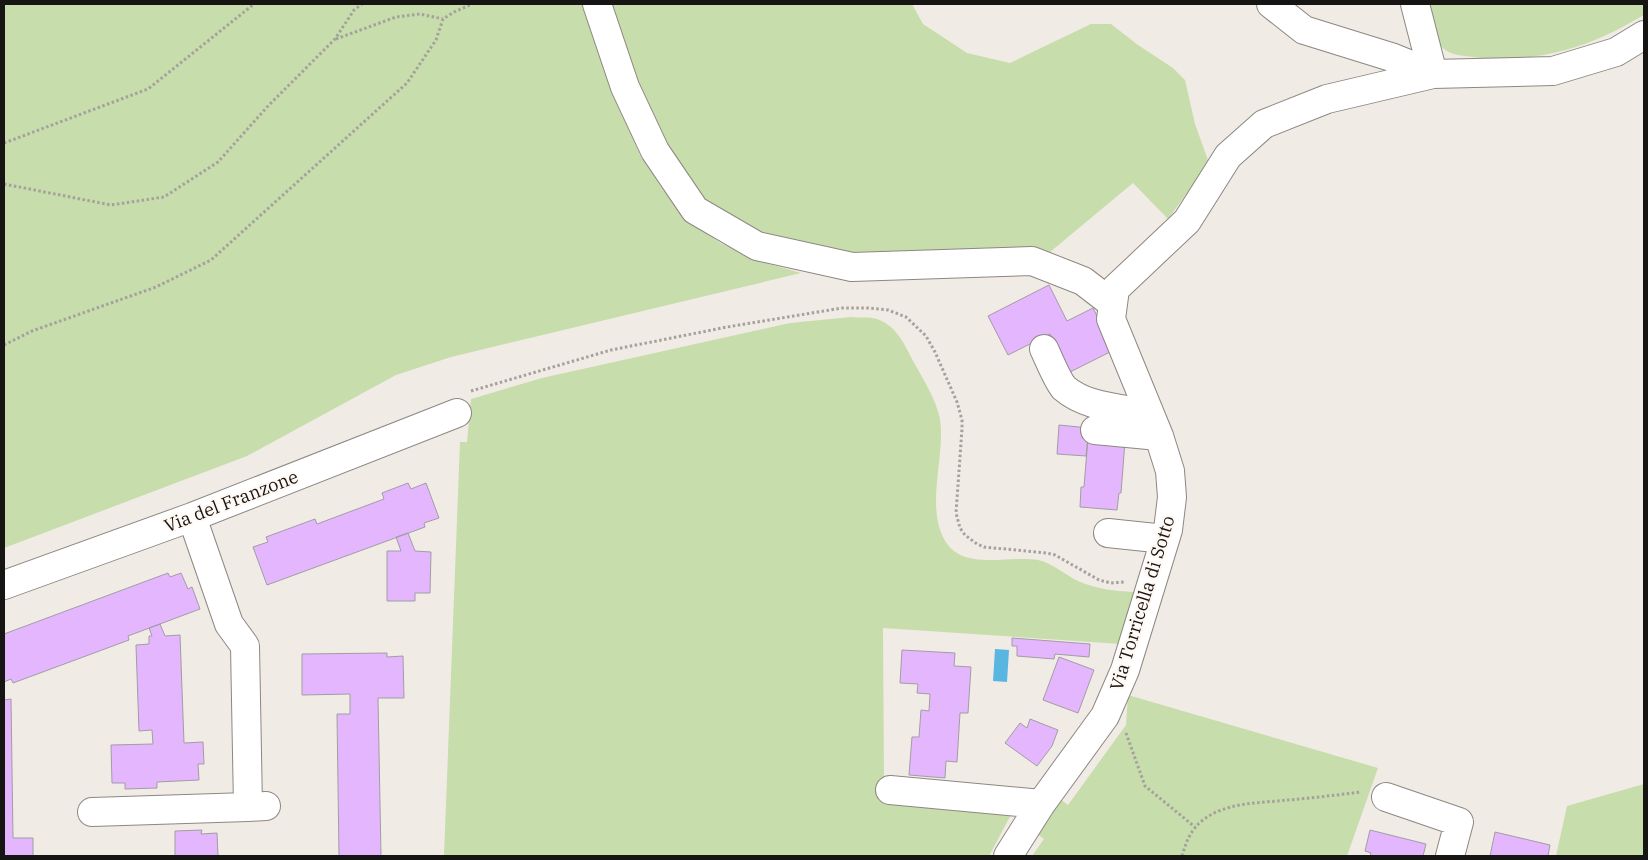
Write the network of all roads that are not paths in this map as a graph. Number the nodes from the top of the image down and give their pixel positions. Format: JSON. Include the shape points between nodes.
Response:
{"nodes":[{"id":1,"x":597,"y":4,"type":"edge"},
{"id":2,"x":1270,"y":4,"type":"edge"},
{"id":3,"x":1415,"y":4,"type":"edge"},
{"id":4,"x":1644,"y":35,"type":"edge"},
{"id":5,"x":1433,"y":74,"type":"junction"},
{"id":6,"x":1113,"y":304,"type":"junction"},
{"id":7,"x":1044,"y":349,"type":"dead end"},
{"id":8,"x":1044,"y":385,"type":"dead end"},
{"id":9,"x":462,"y":403,"type":"road end"},
{"id":10,"x":1120,"y":409,"type":"junction"},
{"id":11,"x":1155,"y":425,"type":"junction"},
{"id":12,"x":1095,"y":430,"type":"dead end"},
{"id":13,"x":192,"y":517,"type":"junction"},
{"id":14,"x":1108,"y":533,"type":"dead end"},
{"id":15,"x":1165,"y":539,"type":"junction"},
{"id":16,"x":4,"y":585,"type":"edge"},
{"id":17,"x":890,"y":790,"type":"dead end"},
{"id":18,"x":1386,"y":797,"type":"road end"},
{"id":19,"x":1040,"y":804,"type":"junction"},
{"id":20,"x":92,"y":812,"type":"dead end"},
{"id":21,"x":1008,"y":856,"type":"edge"},
{"id":22,"x":1450,"y":856,"type":"edge"}],
"edges":[{"from":1,"to":6,"type":"street","via":[[625,87],[655,151],[695,210],[733,233],[757,246],[852,267],[1032,261],[1082,281]]},
{"from":2,"to":5,"type":"street","via":[[1304,30],[1391,57]]},
{"from":3,"to":5,"type":"street"},
{"from":4,"to":5,"type":"street","name":"Via Torricella di Sotto","via":[[1616,52],[1553,71]]},
{"from":5,"to":6,"type":"street","name":"Via Torricella di Sotto","via":[[1327,99],[1264,124],[1228,156],[1187,221],[1115,289]]},
{"from":6,"to":11,"type":"street","name":"Via Torricella di Sotto","via":[[1111,319]]},
{"from":7,"to":10,"type":"street","via":[[1063,387],[1095,404]]},
{"from":8,"to":10,"type":"street","via":[[1056,402],[1072,408]]},
{"from":9,"to":13,"type":"street","name":"Via del Franzone"},
{"from":10,"to":11,"type":"street"},
{"from":11,"to":12,"type":"street"},
{"from":11,"to":15,"type":"street","name":"Via Torricella di Sotto","via":[[1172,484]]},
{"from":13,"to":16,"type":"street","name":"Via del Franzone"},
{"from":13,"to":20,"type":"street","via":[[229,624],[245,646],[257,807]]},
{"from":14,"to":15,"type":"street"},
{"from":15,"to":19,"type":"street","name":"Via Torricella di Sotto","via":[[1125,670],[1106,716]]},
{"from":17,"to":19,"type":"street"},
{"from":18,"to":22,"type":"street","via":[[1459,822]]},
{"from":19,"to":21,"type":"street","name":"Via Torricella di Sotto"}]}
